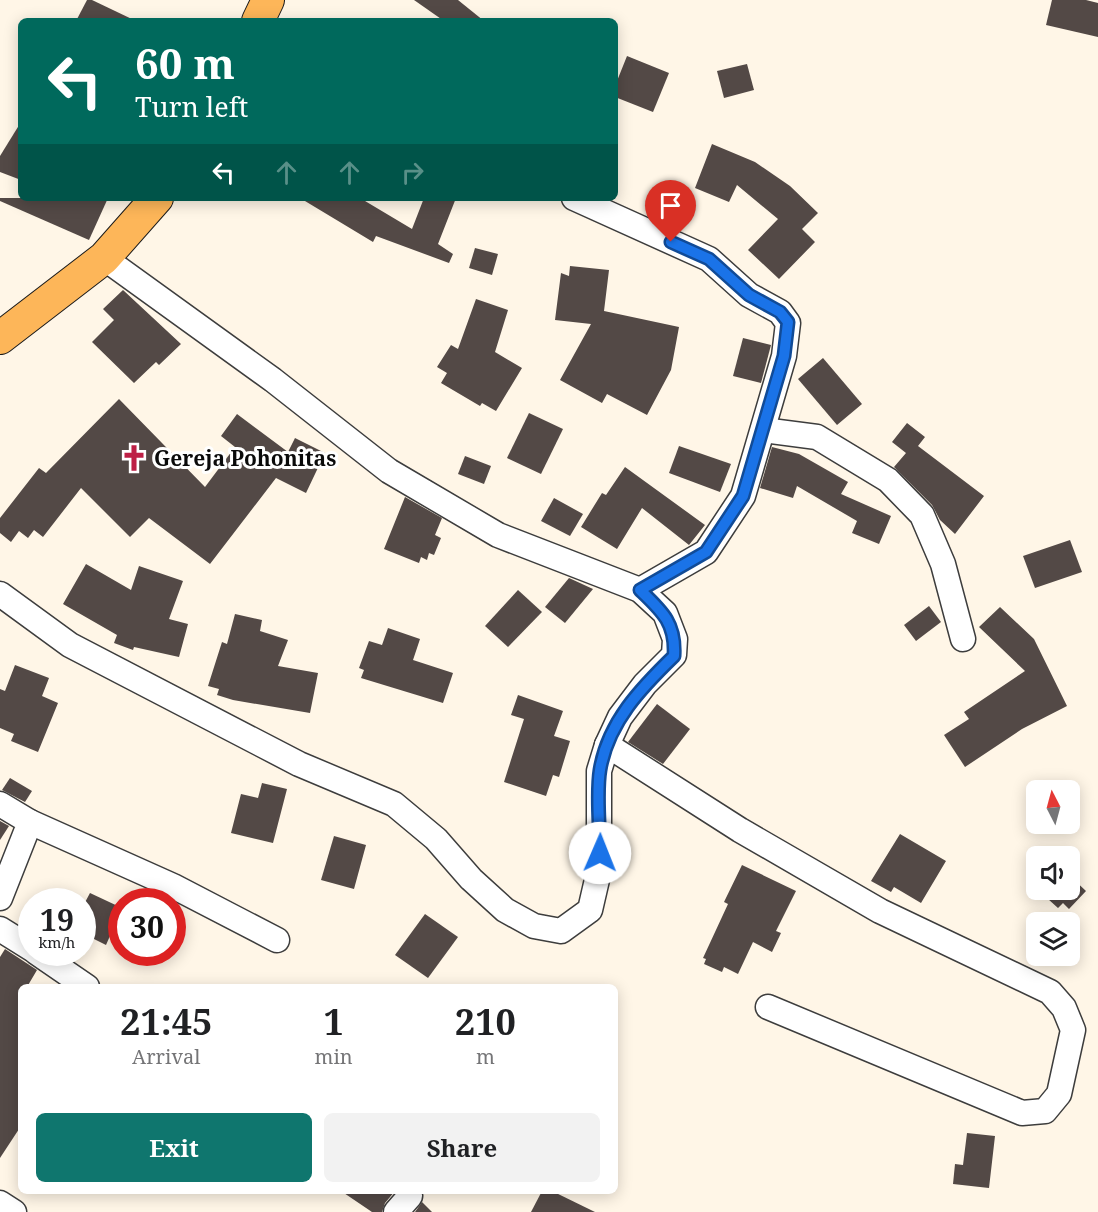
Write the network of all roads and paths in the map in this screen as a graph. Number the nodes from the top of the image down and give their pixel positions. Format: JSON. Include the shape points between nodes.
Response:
{"nodes":[{"id":1,"x":268,"y":0,"type":"edge"},
{"id":2,"x":259,"y":18,"type":"edge"},
{"id":3,"x":154,"y":201,"type":"edge"},
{"id":4,"x":581,"y":201,"type":"edge"},
{"id":5,"x":104,"y":258,"type":"junction"},
{"id":6,"x":4,"y":327,"type":"edge"},
{"id":7,"x":763,"y":430,"type":"junction"},
{"id":8,"x":640,"y":590,"type":"junction"},
{"id":9,"x":0,"y":594,"type":"edge"},
{"id":10,"x":963,"y":639,"type":"dead end"},
{"id":11,"x":607,"y":745,"type":"junction"},
{"id":12,"x":0,"y":804,"type":"edge"},
{"id":13,"x":30,"y":822,"type":"junction"},
{"id":14,"x":0,"y":898,"type":"edge"},
{"id":15,"x":0,"y":929,"type":"edge"},
{"id":16,"x":277,"y":940,"type":"dead end"},
{"id":17,"x":18,"y":941,"type":"edge"},
{"id":18,"x":56,"y":966,"type":"edge"},
{"id":19,"x":83,"y":984,"type":"edge"},
{"id":20,"x":768,"y":1007,"type":"dead end"},
{"id":21,"x":0,"y":1203,"type":"edge"},
{"id":22,"x":14,"y":1212,"type":"edge"}],
"edges":[{"from":1,"to":2,"type":"main road"},
{"from":3,"to":5,"type":"main road"},
{"from":4,"to":7,"type":"street","via":[[709,259],[749,295],[788,322],[784,356]]},
{"from":5,"to":6,"type":"main road"},
{"from":5,"to":8,"type":"street","via":[[273,380],[389,471],[498,535]]},
{"from":7,"to":8,"type":"street","via":[[743,496],[706,552]]},
{"from":7,"to":10,"type":"street","via":[[817,437],[888,480],[922,515],[943,564]]},
{"from":8,"to":11,"type":"street","via":[[665,613],[675,639],[674,656],[645,684],[620,717]]},
{"from":9,"to":11,"type":"street","via":[[70,645],[299,764],[394,804],[436,839],[505,910],[534,926],[561,931],[590,910],[599,871],[599,771]]},
{"from":11,"to":20,"type":"street","via":[[740,830],[880,911],[1050,992],[1064,1008],[1073,1030],[1059,1094],[1046,1111],[1022,1113]]},
{"from":12,"to":13,"type":"street"},
{"from":13,"to":14,"type":"street"},
{"from":13,"to":16,"type":"street","via":[[173,886]]},
{"from":15,"to":17,"type":"street"},
{"from":18,"to":19,"type":"street"},
{"from":21,"to":22,"type":"street"}]}
